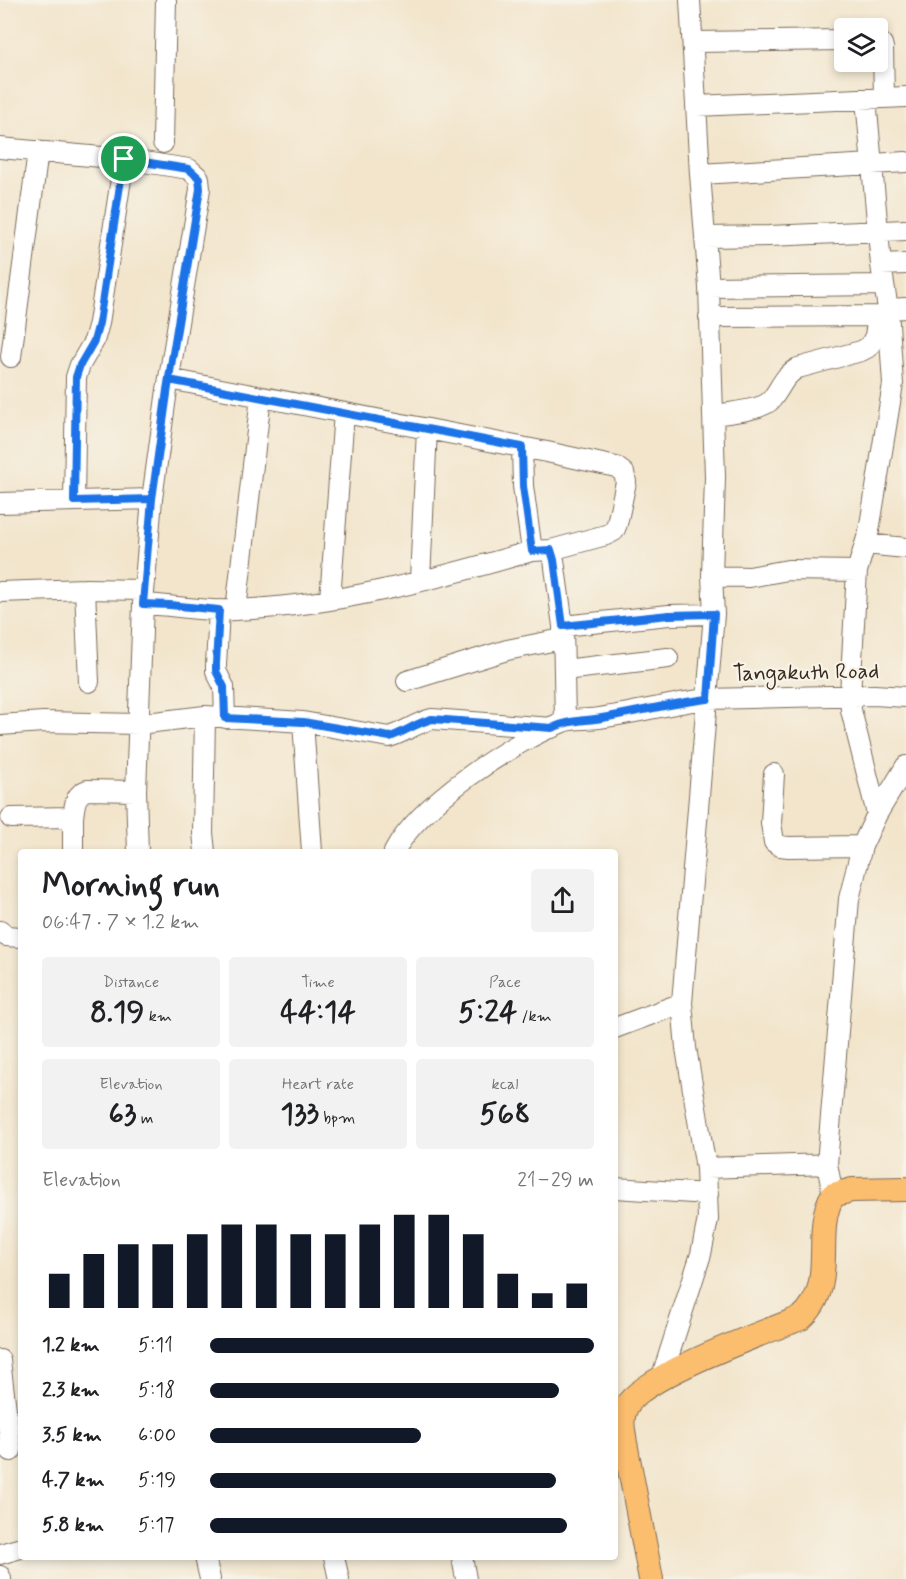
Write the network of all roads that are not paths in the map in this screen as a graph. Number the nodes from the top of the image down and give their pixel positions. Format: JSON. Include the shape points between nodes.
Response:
{"nodes":[{"id":1,"x":166,"y":0,"type":"edge"},
{"id":2,"x":690,"y":0,"type":"edge"},
{"id":3,"x":834,"y":40,"type":"edge"},
{"id":4,"x":693,"y":42,"type":"junction"},
{"id":5,"x":879,"y":72,"type":"edge"},
{"id":6,"x":906,"y":97,"type":"edge"},
{"id":7,"x":875,"y":98,"type":"junction"},
{"id":8,"x":696,"y":106,"type":"junction"},
{"id":9,"x":163,"y":143,"type":"dead end"},
{"id":10,"x":0,"y":148,"type":"edge"},
{"id":11,"x":38,"y":151,"type":"junction"},
{"id":12,"x":124,"y":159,"type":"junction"},
{"id":13,"x":906,"y":162,"type":"edge"},
{"id":14,"x":872,"y":164,"type":"junction"},
{"id":15,"x":700,"y":174,"type":"junction"},
{"id":16,"x":906,"y":230,"type":"edge"},
{"id":17,"x":878,"y":231,"type":"junction"},
{"id":18,"x":706,"y":237,"type":"junction"},
{"id":19,"x":906,"y":264,"type":"edge"},
{"id":20,"x":881,"y":265,"type":"junction"},
{"id":21,"x":884,"y":285,"type":"junction"},
{"id":22,"x":709,"y":286,"type":"junction"},
{"id":23,"x":890,"y":312,"type":"edge"},
{"id":24,"x":709,"y":317,"type":"junction"},
{"id":25,"x":898,"y":346,"type":"edge"},
{"id":26,"x":11,"y":357,"type":"dead end"},
{"id":27,"x":169,"y":380,"type":"junction"},
{"id":28,"x":899,"y":384,"type":"edge"},
{"id":29,"x":261,"y":397,"type":"junction"},
{"id":30,"x":344,"y":413,"type":"junction"},
{"id":31,"x":713,"y":416,"type":"junction"},
{"id":32,"x":427,"y":429,"type":"junction"},
{"id":33,"x":522,"y":447,"type":"junction"},
{"id":34,"x":152,"y":499,"type":"junction"},
{"id":35,"x":74,"y":501,"type":"junction"},
{"id":36,"x":0,"y":503,"type":"edge"},
{"id":37,"x":865,"y":544,"type":"junction"},
{"id":38,"x":906,"y":548,"type":"edge"},
{"id":39,"x":541,"y":550,"type":"junction"},
{"id":40,"x":857,"y":571,"type":"junction"},
{"id":41,"x":712,"y":576,"type":"junction"},
{"id":42,"x":420,"y":580,"type":"junction"},
{"id":43,"x":85,"y":589,"type":"junction"},
{"id":44,"x":0,"y":592,"type":"edge"},
{"id":45,"x":143,"y":597,"type":"junction"},
{"id":46,"x":330,"y":599,"type":"junction"},
{"id":47,"x":227,"y":610,"type":"junction"},
{"id":48,"x":714,"y":614,"type":"junction"},
{"id":49,"x":562,"y":632,"type":"junction"},
{"id":50,"x":668,"y":658,"type":"dead end"},
{"id":51,"x":564,"y":670,"type":"junction"},
{"id":52,"x":407,"y":681,"type":"dead end"},
{"id":53,"x":89,"y":682,"type":"dead end"},
{"id":54,"x":850,"y":695,"type":"junction"},
{"id":55,"x":906,"y":697,"type":"edge"},
{"id":56,"x":708,"y":699,"type":"junction"},
{"id":57,"x":205,"y":716,"type":"junction"},
{"id":58,"x":225,"y":718,"type":"junction"},
{"id":59,"x":303,"y":722,"type":"junction"},
{"id":60,"x":138,"y":724,"type":"junction"},
{"id":61,"x":558,"y":724,"type":"junction"},
{"id":62,"x":0,"y":725,"type":"edge"},
{"id":63,"x":906,"y":766,"type":"edge"},
{"id":64,"x":774,"y":774,"type":"dead end"},
{"id":65,"x":136,"y":791,"type":"junction"},
{"id":66,"x":877,"y":814,"type":"junction"},
{"id":67,"x":73,"y":817,"type":"junction"},
{"id":68,"x":11,"y":818,"type":"dead end"},
{"id":69,"x":862,"y":846,"type":"junction"},
{"id":70,"x":73,"y":849,"type":"edge"},
{"id":71,"x":138,"y":849,"type":"edge"},
{"id":72,"x":205,"y":849,"type":"edge"},
{"id":73,"x":312,"y":849,"type":"edge"},
{"id":74,"x":396,"y":849,"type":"edge"},
{"id":75,"x":0,"y":931,"type":"edge"},
{"id":76,"x":18,"y":937,"type":"edge"},
{"id":77,"x":682,"y":1003,"type":"junction"},
{"id":78,"x":618,"y":1027,"type":"edge"},
{"id":79,"x":826,"y":1164,"type":"junction"},
{"id":80,"x":706,"y":1168,"type":"junction"},
{"id":81,"x":618,"y":1188,"type":"edge"},
{"id":82,"x":906,"y":1189,"type":"edge"},
{"id":83,"x":708,"y":1194,"type":"junction"},
{"id":84,"x":834,"y":1195,"type":"junction"},
{"id":85,"x":0,"y":1360,"type":"edge"},
{"id":86,"x":662,"y":1376,"type":"junction"},
{"id":87,"x":620,"y":1407,"type":"edge"},
{"id":88,"x":10,"y":1451,"type":"edge"},
{"id":89,"x":18,"y":1549,"type":"edge"},
{"id":90,"x":0,"y":1554,"type":"edge"},
{"id":91,"x":206,"y":1560,"type":"edge"},
{"id":92,"x":335,"y":1560,"type":"edge"},
{"id":93,"x":463,"y":1560,"type":"edge"},
{"id":94,"x":210,"y":1579,"type":"edge"},
{"id":95,"x":339,"y":1579,"type":"edge"},
{"id":96,"x":466,"y":1579,"type":"edge"},
{"id":97,"x":651,"y":1579,"type":"edge"}],
"edges":[{"from":1,"to":9,"type":"street"},
{"from":2,"to":4,"type":"street"},
{"from":3,"to":4,"type":"street"},
{"from":4,"to":8,"type":"street"},
{"from":5,"to":7,"type":"street"},
{"from":6,"to":7,"type":"street"},
{"from":7,"to":8,"type":"street"},
{"from":7,"to":14,"type":"street"},
{"from":8,"to":15,"type":"street"},
{"from":10,"to":11,"type":"street"},
{"from":11,"to":12,"type":"street"},
{"from":11,"to":26,"type":"street"},
{"from":12,"to":27,"type":"street","via":[[189,169],[199,178]]},
{"from":12,"to":35,"type":"street","via":[[99,323],[76,377]]},
{"from":13,"to":14,"type":"street"},
{"from":14,"to":15,"type":"street"},
{"from":14,"to":17,"type":"street"},
{"from":15,"to":18,"type":"street"},
{"from":16,"to":17,"type":"street"},
{"from":17,"to":18,"type":"street"},
{"from":17,"to":20,"type":"street"},
{"from":18,"to":22,"type":"street"},
{"from":19,"to":20,"type":"street"},
{"from":20,"to":21,"type":"street"},
{"from":21,"to":22,"type":"street"},
{"from":21,"to":23,"type":"street"},
{"from":22,"to":24,"type":"street"},
{"from":23,"to":24,"type":"street"},
{"from":23,"to":25,"type":"street"},
{"from":23,"to":31,"type":"street","via":[[867,348],[790,372],[771,401],[762,406]]},
{"from":24,"to":31,"type":"street"},
{"from":25,"to":28,"type":"street"},
{"from":27,"to":29,"type":"street"},
{"from":27,"to":34,"type":"street"},
{"from":28,"to":37,"type":"street"},
{"from":29,"to":30,"type":"street"},
{"from":29,"to":47,"type":"street"},
{"from":30,"to":32,"type":"street"},
{"from":30,"to":46,"type":"street"},
{"from":31,"to":41,"type":"street"},
{"from":32,"to":33,"type":"street"},
{"from":32,"to":42,"type":"street"},
{"from":33,"to":39,"type":"street","via":[[523,486]]},
{"from":33,"to":39,"type":"street","via":[[616,467],[624,473],[626,482],[614,531]]},
{"from":34,"to":35,"type":"street"},
{"from":34,"to":45,"type":"street"},
{"from":35,"to":36,"type":"street"},
{"from":37,"to":38,"type":"street"},
{"from":37,"to":40,"type":"street"},
{"from":39,"to":42,"type":"street"},
{"from":39,"to":49,"type":"street","via":[[554,560]]},
{"from":40,"to":41,"type":"street","via":[[788,570],[749,577]]},
{"from":40,"to":54,"type":"street"},
{"from":41,"to":48,"type":"street"},
{"from":42,"to":46,"type":"street"},
{"from":43,"to":44,"type":"street"},
{"from":43,"to":45,"type":"street"},
{"from":43,"to":53,"type":"street"},
{"from":45,"to":47,"type":"street","via":[[170,605]]},
{"from":45,"to":60,"type":"street"},
{"from":46,"to":47,"type":"street"},
{"from":47,"to":58,"type":"street","via":[[216,664],[224,687]]},
{"from":48,"to":49,"type":"street","via":[[669,615]]},
{"from":48,"to":56,"type":"street"},
{"from":49,"to":51,"type":"street"},
{"from":49,"to":52,"type":"street"},
{"from":50,"to":51,"type":"street"},
{"from":51,"to":61,"type":"street"},
{"from":54,"to":55,"type":"street","name":"Tangakuth Road"},
{"from":54,"to":56,"type":"street","name":"Tangakuth Road"},
{"from":54,"to":66,"type":"street"},
{"from":56,"to":61,"type":"street","name":"Tangakuth Road"},
{"from":56,"to":77,"type":"street"},
{"from":57,"to":58,"type":"street"},
{"from":57,"to":60,"type":"street"},
{"from":57,"to":72,"type":"street"},
{"from":58,"to":59,"type":"street"},
{"from":59,"to":61,"type":"street","via":[[390,737],[432,719]]},
{"from":59,"to":73,"type":"street"},
{"from":60,"to":62,"type":"street"},
{"from":60,"to":65,"type":"street"},
{"from":61,"to":74,"type":"street","via":[[480,770],[428,809]]},
{"from":63,"to":66,"type":"street"},
{"from":64,"to":69,"type":"street","via":[[774,842],[789,847]]},
{"from":65,"to":67,"type":"street","via":[[81,792],[76,797]]},
{"from":65,"to":71,"type":"street"},
{"from":66,"to":69,"type":"street"},
{"from":67,"to":68,"type":"street"},
{"from":67,"to":70,"type":"street"},
{"from":69,"to":79,"type":"street","via":[[849,899]]},
{"from":75,"to":76,"type":"street"},
{"from":77,"to":78,"type":"street"},
{"from":77,"to":80,"type":"street"},
{"from":79,"to":80,"type":"street"},
{"from":79,"to":84,"type":"street"},
{"from":80,"to":83,"type":"street"},
{"from":81,"to":83,"type":"street"},
{"from":82,"to":84,"type":"main road","via":[[852,1190]]},
{"from":83,"to":86,"type":"street","via":[[708,1219],[700,1254]]},
{"from":84,"to":86,"type":"main road","via":[[826,1216],[820,1285],[810,1310],[801,1318]]},
{"from":85,"to":88,"type":"street"},
{"from":86,"to":87,"type":"main road"},
{"from":87,"to":97,"type":"main road"},
{"from":89,"to":90,"type":"street"},
{"from":91,"to":94,"type":"street"},
{"from":92,"to":95,"type":"street"},
{"from":93,"to":96,"type":"street"}]}
